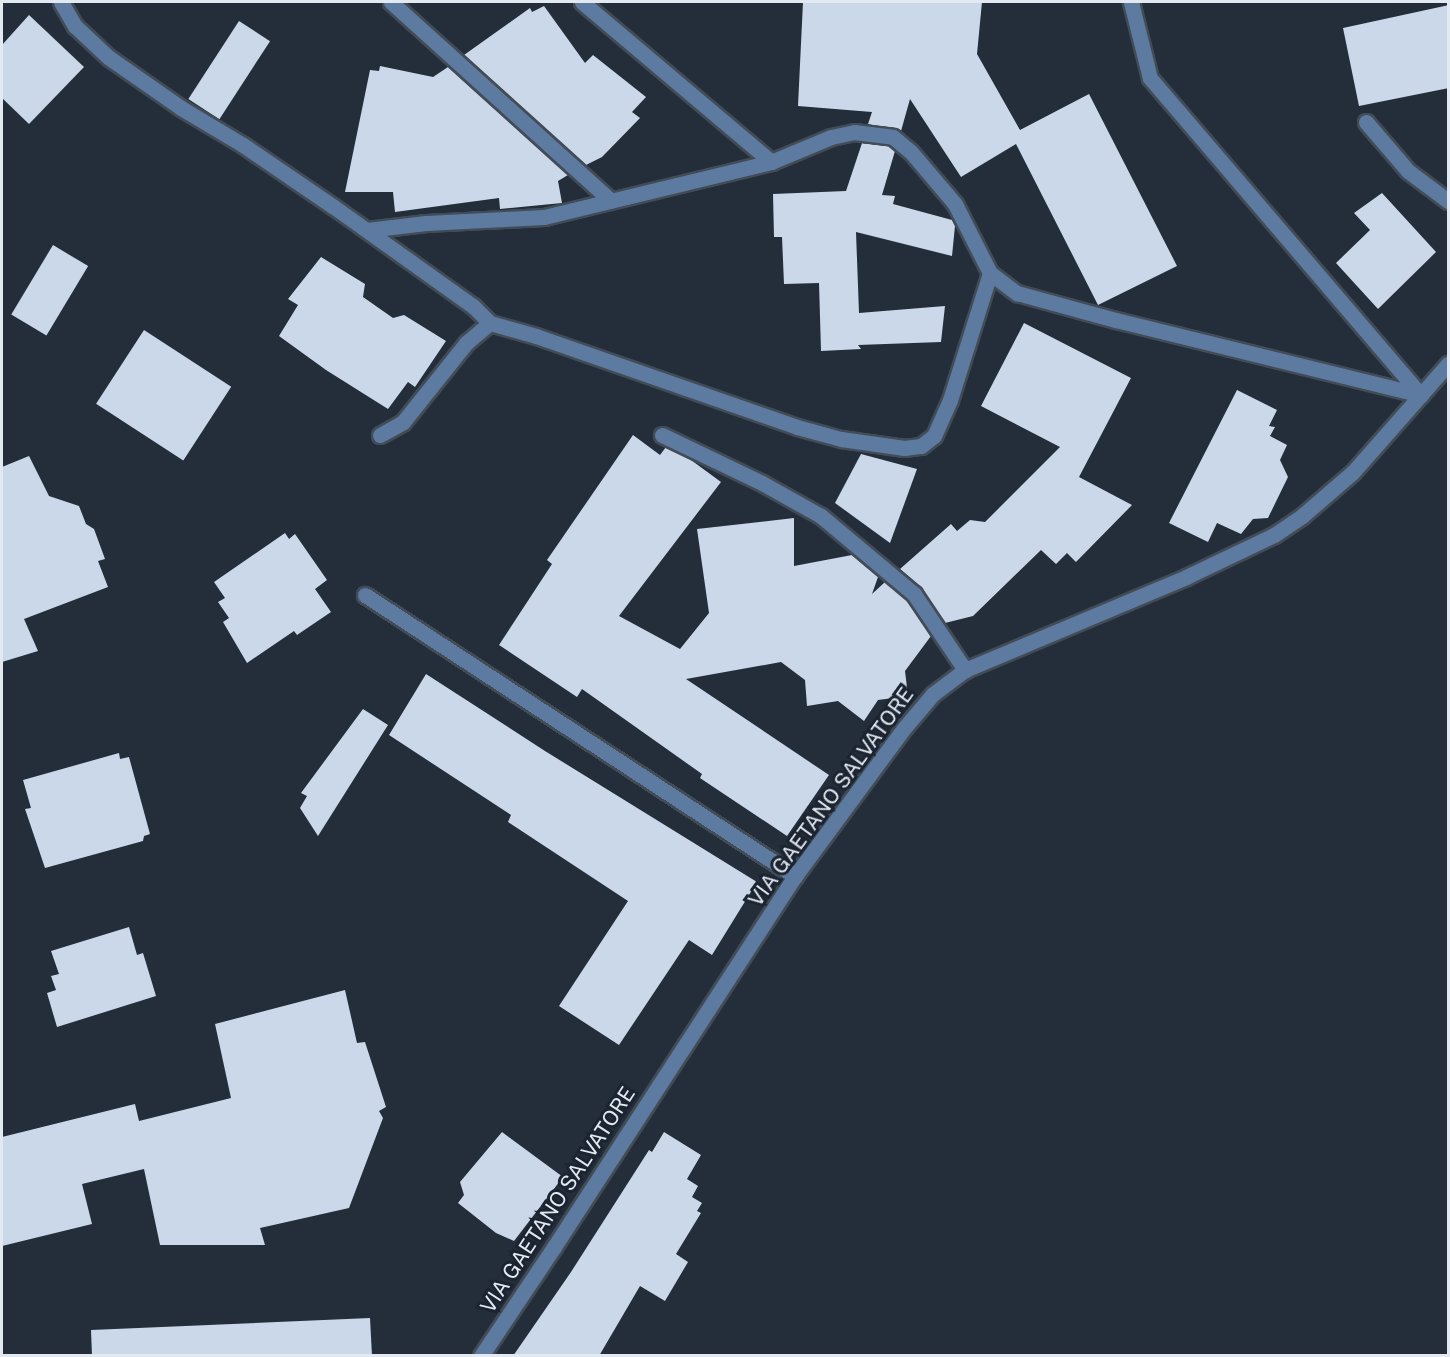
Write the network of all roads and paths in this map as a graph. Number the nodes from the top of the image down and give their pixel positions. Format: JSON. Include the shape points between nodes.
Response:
{"nodes":[{"id":1,"x":61,"y":2,"type":"edge"},
{"id":2,"x":391,"y":2,"type":"edge"},
{"id":3,"x":582,"y":2,"type":"edge"},
{"id":4,"x":1131,"y":2,"type":"edge"},
{"id":5,"x":1366,"y":122,"type":"dead end"},
{"id":6,"x":771,"y":162,"type":"junction"},
{"id":7,"x":609,"y":199,"type":"junction"},
{"id":8,"x":1449,"y":201,"type":"edge"},
{"id":9,"x":367,"y":230,"type":"junction"},
{"id":10,"x":990,"y":273,"type":"junction"},
{"id":11,"x":490,"y":323,"type":"junction"},
{"id":12,"x":1449,"y":364,"type":"edge"},
{"id":13,"x":1421,"y":395,"type":"junction"},
{"id":14,"x":380,"y":435,"type":"dead end"},
{"id":15,"x":662,"y":435,"type":"dead end"},
{"id":16,"x":365,"y":595,"type":"dead end"},
{"id":17,"x":965,"y":670,"type":"junction"},
{"id":18,"x":795,"y":876,"type":"junction"},
{"id":19,"x":481,"y":1356,"type":"edge"}],
"edges":[{"from":1,"to":9,"type":"street","via":[[75,26],[108,57]]},
{"from":2,"to":7,"type":"street"},
{"from":3,"to":6,"type":"street"},
{"from":4,"to":13,"type":"street","via":[[1150,78]]},
{"from":5,"to":8,"type":"street","via":[[1408,171]]},
{"from":6,"to":7,"type":"street"},
{"from":6,"to":10,"type":"street","via":[[831,136],[854,132],[893,138],[911,152],[955,204]]},
{"from":7,"to":9,"type":"street","via":[[544,217]]},
{"from":9,"to":11,"type":"street","via":[[473,306]]},
{"from":10,"to":11,"type":"street","via":[[950,400],[934,436],[921,446],[904,448],[797,428]]},
{"from":10,"to":13,"type":"street","via":[[1017,293]]},
{"from":11,"to":14,"type":"street","via":[[466,343],[403,422]]},
{"from":12,"to":13,"type":"street","name":"VIA GAETANO SALVATORE"},
{"from":13,"to":17,"type":"street","name":"VIA GAETANO SALVATORE","via":[[1353,472],[1302,516],[1274,534],[1186,577]]},
{"from":15,"to":17,"type":"street","via":[[821,516],[914,594]]},
{"from":16,"to":18,"type":"street"},
{"from":17,"to":18,"type":"street","name":"VIA GAETANO SALVATORE","via":[[933,694],[905,727]]},
{"from":18,"to":19,"type":"street","name":"VIA GAETANO SALVATORE"}]}
